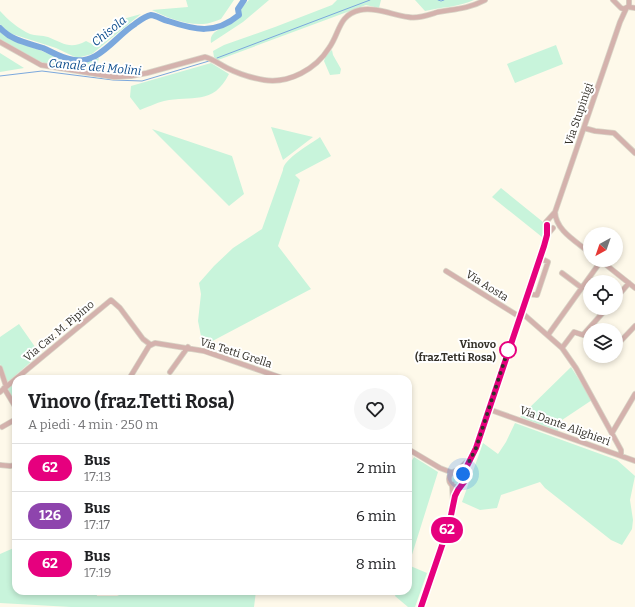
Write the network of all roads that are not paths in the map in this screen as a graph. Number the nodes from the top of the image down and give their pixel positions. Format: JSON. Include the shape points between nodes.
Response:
{"nodes":[{"id":1,"x":484,"y":0,"type":"edge"},
{"id":2,"x":613,"y":0,"type":"edge"},
{"id":3,"x":629,"y":3,"type":"edge"},
{"id":4,"x":619,"y":4,"type":"edge"},
{"id":5,"x":635,"y":8,"type":"edge"},
{"id":6,"x":620,"y":22,"type":"junction"},
{"id":7,"x":0,"y":42,"type":"edge"},
{"id":8,"x":584,"y":128,"type":"junction"},
{"id":9,"x":635,"y":153,"type":"edge"},
{"id":10,"x":555,"y":212,"type":"junction"},
{"id":11,"x":549,"y":218,"type":"junction"},
{"id":12,"x":555,"y":224,"type":"junction"},
{"id":13,"x":547,"y":225,"type":"junction"},
{"id":14,"x":547,"y":235,"type":"junction"},
{"id":15,"x":583,"y":247,"type":"edge"},
{"id":16,"x":540,"y":258,"type":"junction"},
{"id":17,"x":596,"y":267,"type":"edge"},
{"id":18,"x":608,"y":267,"type":"edge"},
{"id":19,"x":446,"y":271,"type":"dead end"},
{"id":20,"x":562,"y":273,"type":"dead end"},
{"id":21,"x":629,"y":283,"type":"junction"},
{"id":22,"x":582,"y":288,"type":"junction"},
{"id":23,"x":635,"y":288,"type":"edge"},
{"id":24,"x":623,"y":290,"type":"edge"},
{"id":25,"x":528,"y":294,"type":"junction"},
{"id":26,"x":520,"y":314,"type":"junction"},
{"id":27,"x":601,"y":315,"type":"edge"},
{"id":28,"x":635,"y":326,"type":"edge"},
{"id":29,"x":548,"y":335,"type":"junction"},
{"id":30,"x":623,"y":339,"type":"edge"},
{"id":31,"x":151,"y":345,"type":"junction"},
{"id":32,"x":188,"y":348,"type":"junction"},
{"id":33,"x":562,"y":348,"type":"junction"},
{"id":34,"x":0,"y":368,"type":"edge"},
{"id":35,"x":170,"y":372,"type":"dead end"},
{"id":36,"x":20,"y":375,"type":"edge"},
{"id":37,"x":132,"y":375,"type":"edge"},
{"id":38,"x":274,"y":375,"type":"edge"},
{"id":39,"x":12,"y":382,"type":"edge"},
{"id":40,"x":6,"y":387,"type":"junction"},
{"id":41,"x":0,"y":392,"type":"edge"},
{"id":42,"x":635,"y":394,"type":"edge"},
{"id":43,"x":12,"y":400,"type":"edge"},
{"id":44,"x":488,"y":409,"type":"junction"},
{"id":45,"x":12,"y":422,"type":"edge"},
{"id":46,"x":2,"y":427,"type":"dead end"},
{"id":47,"x":612,"y":433,"type":"junction"},
{"id":48,"x":412,"y":451,"type":"edge"},
{"id":49,"x":473,"y":454,"type":"junction"},
{"id":50,"x":621,"y":456,"type":"junction"},
{"id":51,"x":635,"y":461,"type":"edge"},
{"id":52,"x":0,"y":465,"type":"edge"},
{"id":53,"x":12,"y":466,"type":"edge"},
{"id":54,"x":440,"y":468,"type":"junction"},
{"id":55,"x":455,"y":472,"type":"junction"},
{"id":56,"x":463,"y":474,"type":"junction"},
{"id":57,"x":451,"y":481,"type":"junction"},
{"id":58,"x":461,"y":486,"type":"junction"},
{"id":59,"x":453,"y":502,"type":"junction"},
{"id":60,"x":421,"y":607,"type":"edge"}],
"edges":[{"from":1,"to":7,"type":"street","via":[[467,8],[419,18],[369,9],[354,12],[341,22],[329,49],[314,66],[287,79],[276,81],[234,71],[205,57],[131,76],[103,76],[41,65]]},
{"from":2,"to":4,"type":"street"},
{"from":3,"to":4,"type":"street"},
{"from":3,"to":5,"type":"street"},
{"from":3,"to":6,"type":"street","name":"Via Stupinigi"},
{"from":4,"to":6,"type":"street","name":"Via Stupinigi"},
{"from":6,"to":8,"type":"street","name":"Via Stupinigi"},
{"from":8,"to":9,"type":"street","via":[[614,133]]},
{"from":8,"to":10,"type":"street","name":"Via Stupinigi"},
{"from":10,"to":11,"type":"street","name":"Via Stupinigi"},
{"from":10,"to":12,"type":"street","name":"Via Stupinigi"},
{"from":11,"to":12,"type":"street","via":[[553,218]]},
{"from":11,"to":13,"type":"street"},
{"from":12,"to":13,"type":"street","via":[[550,227]]},
{"from":12,"to":14,"type":"street"},
{"from":12,"to":15,"type":"street"},
{"from":13,"to":14,"type":"street"},
{"from":14,"to":16,"type":"street"},
{"from":16,"to":25,"type":"street"},
{"from":16,"to":25,"type":"street","via":[[548,262],[537,295]]},
{"from":17,"to":22,"type":"street"},
{"from":18,"to":21,"type":"street"},
{"from":19,"to":26,"type":"street","name":"Via Aosta"},
{"from":20,"to":22,"type":"street"},
{"from":21,"to":23,"type":"street"},
{"from":21,"to":24,"type":"street"},
{"from":22,"to":29,"type":"street"},
{"from":25,"to":26,"type":"street"},
{"from":26,"to":29,"type":"street","name":"Via Aosta"},
{"from":26,"to":44,"type":"street"},
{"from":27,"to":33,"type":"street","via":[[583,335],[574,332]]},
{"from":28,"to":30,"type":"street"},
{"from":29,"to":33,"type":"street","name":"Via Aosta"},
{"from":31,"to":32,"type":"street","name":"Via Tetti Grella","via":[[155,343]]},
{"from":31,"to":36,"type":"street","name":"Via Cav. M. Pipino","via":[[111,300]]},
{"from":31,"to":37,"type":"street"},
{"from":32,"to":35,"type":"street"},
{"from":32,"to":38,"type":"street","name":"Via Tetti Grella","via":[[208,352]]},
{"from":33,"to":47,"type":"street","name":"Via Aosta"},
{"from":34,"to":40,"type":"street"},
{"from":39,"to":40,"type":"street","name":"Via Cav. M. Pipino"},
{"from":40,"to":41,"type":"street","name":"Via Cav. M. Pipino"},
{"from":40,"to":43,"type":"street"},
{"from":42,"to":47,"type":"street"},
{"from":44,"to":49,"type":"street"},
{"from":44,"to":50,"type":"street","name":"Via Dante Alighieri"},
{"from":45,"to":46,"type":"street"},
{"from":47,"to":50,"type":"street","name":"Via Aosta","via":[[621,450]]},
{"from":48,"to":54,"type":"street"},
{"from":49,"to":55,"type":"street"},
{"from":49,"to":56,"type":"street"},
{"from":50,"to":51,"type":"street","name":"Via Dante Alighieri"},
{"from":52,"to":53,"type":"street"},
{"from":54,"to":55,"type":"street"},
{"from":54,"to":57,"type":"street"},
{"from":55,"to":56,"type":"street"},
{"from":55,"to":57,"type":"street"},
{"from":56,"to":58,"type":"street","via":[[464,482]]},
{"from":57,"to":58,"type":"street","via":[[456,486]]},
{"from":57,"to":59,"type":"street"},
{"from":58,"to":59,"type":"street"},
{"from":59,"to":60,"type":"street","via":[[449,525]]}]}
